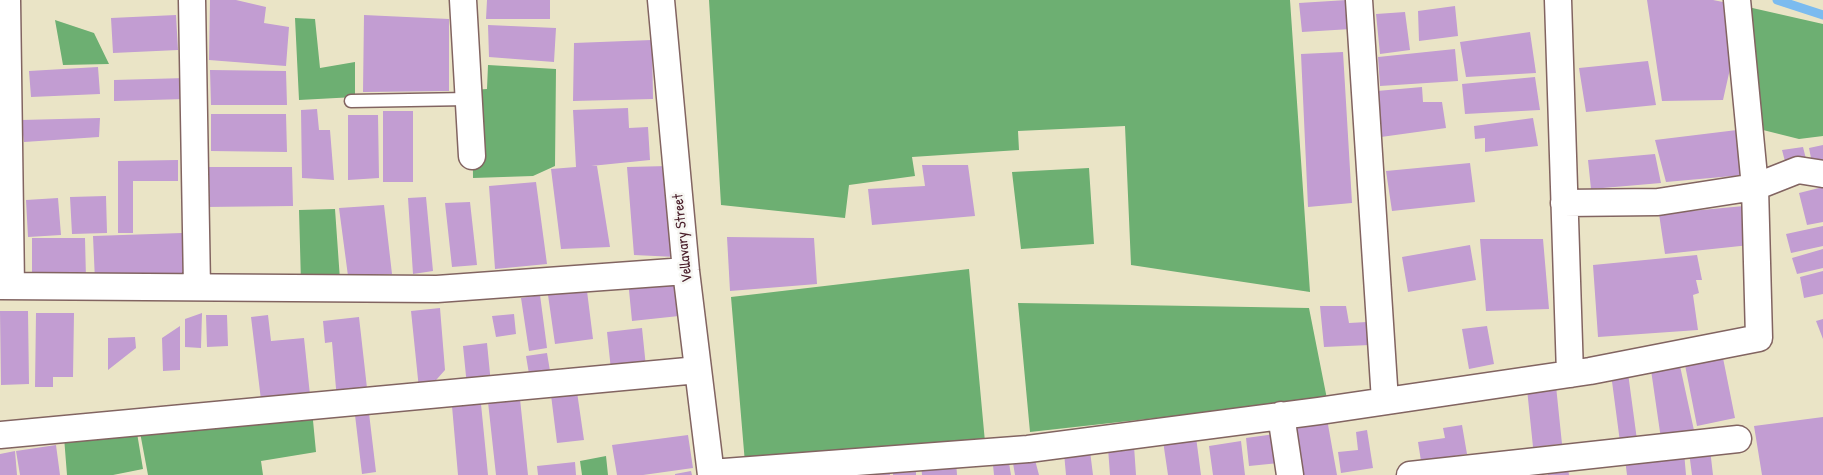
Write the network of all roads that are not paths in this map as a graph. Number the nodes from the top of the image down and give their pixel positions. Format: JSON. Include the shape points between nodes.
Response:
{"nodes":[{"id":1,"x":7,"y":0,"type":"edge"},
{"id":2,"x":192,"y":0,"type":"edge"},
{"id":3,"x":463,"y":0,"type":"edge"},
{"id":4,"x":661,"y":0,"type":"edge"},
{"id":5,"x":1359,"y":0,"type":"edge"},
{"id":6,"x":1558,"y":0,"type":"edge"},
{"id":7,"x":1737,"y":0,"type":"edge"},
{"id":8,"x":468,"y":99,"type":"junction"},
{"id":9,"x":352,"y":102,"type":"dead end"},
{"id":10,"x":472,"y":156,"type":"dead end"},
{"id":11,"x":1823,"y":174,"type":"edge"},
{"id":12,"x":1755,"y":186,"type":"junction"},
{"id":13,"x":1564,"y":203,"type":"junction"},
{"id":14,"x":686,"y":271,"type":"junction"},
{"id":15,"x":6,"y":286,"type":"edge"},
{"id":16,"x":197,"y":287,"type":"junction"},
{"id":17,"x":698,"y":370,"type":"junction"},
{"id":18,"x":1570,"y":374,"type":"junction"},
{"id":19,"x":1385,"y":401,"type":"junction"},
{"id":20,"x":1281,"y":415,"type":"junction"},
{"id":21,"x":0,"y":435,"type":"edge"},
{"id":22,"x":1738,"y":439,"type":"dead end"},
{"id":23,"x":1483,"y":470,"type":"edge"},
{"id":24,"x":711,"y":474,"type":"edge"},
{"id":25,"x":1290,"y":475,"type":"edge"},
{"id":26,"x":1410,"y":475,"type":"edge"}],
"edges":[{"from":1,"to":15,"type":"street"},
{"from":2,"to":16,"type":"street"},
{"from":3,"to":8,"type":"street"},
{"from":4,"to":14,"type":"street","name":"Vellavary Street"},
{"from":5,"to":19,"type":"street"},
{"from":6,"to":13,"type":"street"},
{"from":7,"to":12,"type":"street"},
{"from":8,"to":9,"type":"lane"},
{"from":8,"to":10,"type":"street"},
{"from":11,"to":12,"type":"street","via":[[1798,170]]},
{"from":12,"to":13,"type":"street","via":[[1658,202]]},
{"from":12,"to":18,"type":"street","via":[[1760,338]]},
{"from":13,"to":18,"type":"street"},
{"from":14,"to":16,"type":"street","via":[[437,289]]},
{"from":14,"to":17,"type":"street","name":"Vellavary Street"},
{"from":15,"to":16,"type":"street"},
{"from":17,"to":21,"type":"street"},
{"from":17,"to":24,"type":"street","name":"Vellavary Street"},
{"from":18,"to":19,"type":"street"},
{"from":19,"to":20,"type":"street"},
{"from":20,"to":24,"type":"street","via":[[1028,448]]},
{"from":20,"to":25,"type":"street"},
{"from":22,"to":23,"type":"street"},
{"from":23,"to":26,"type":"street"}]}
